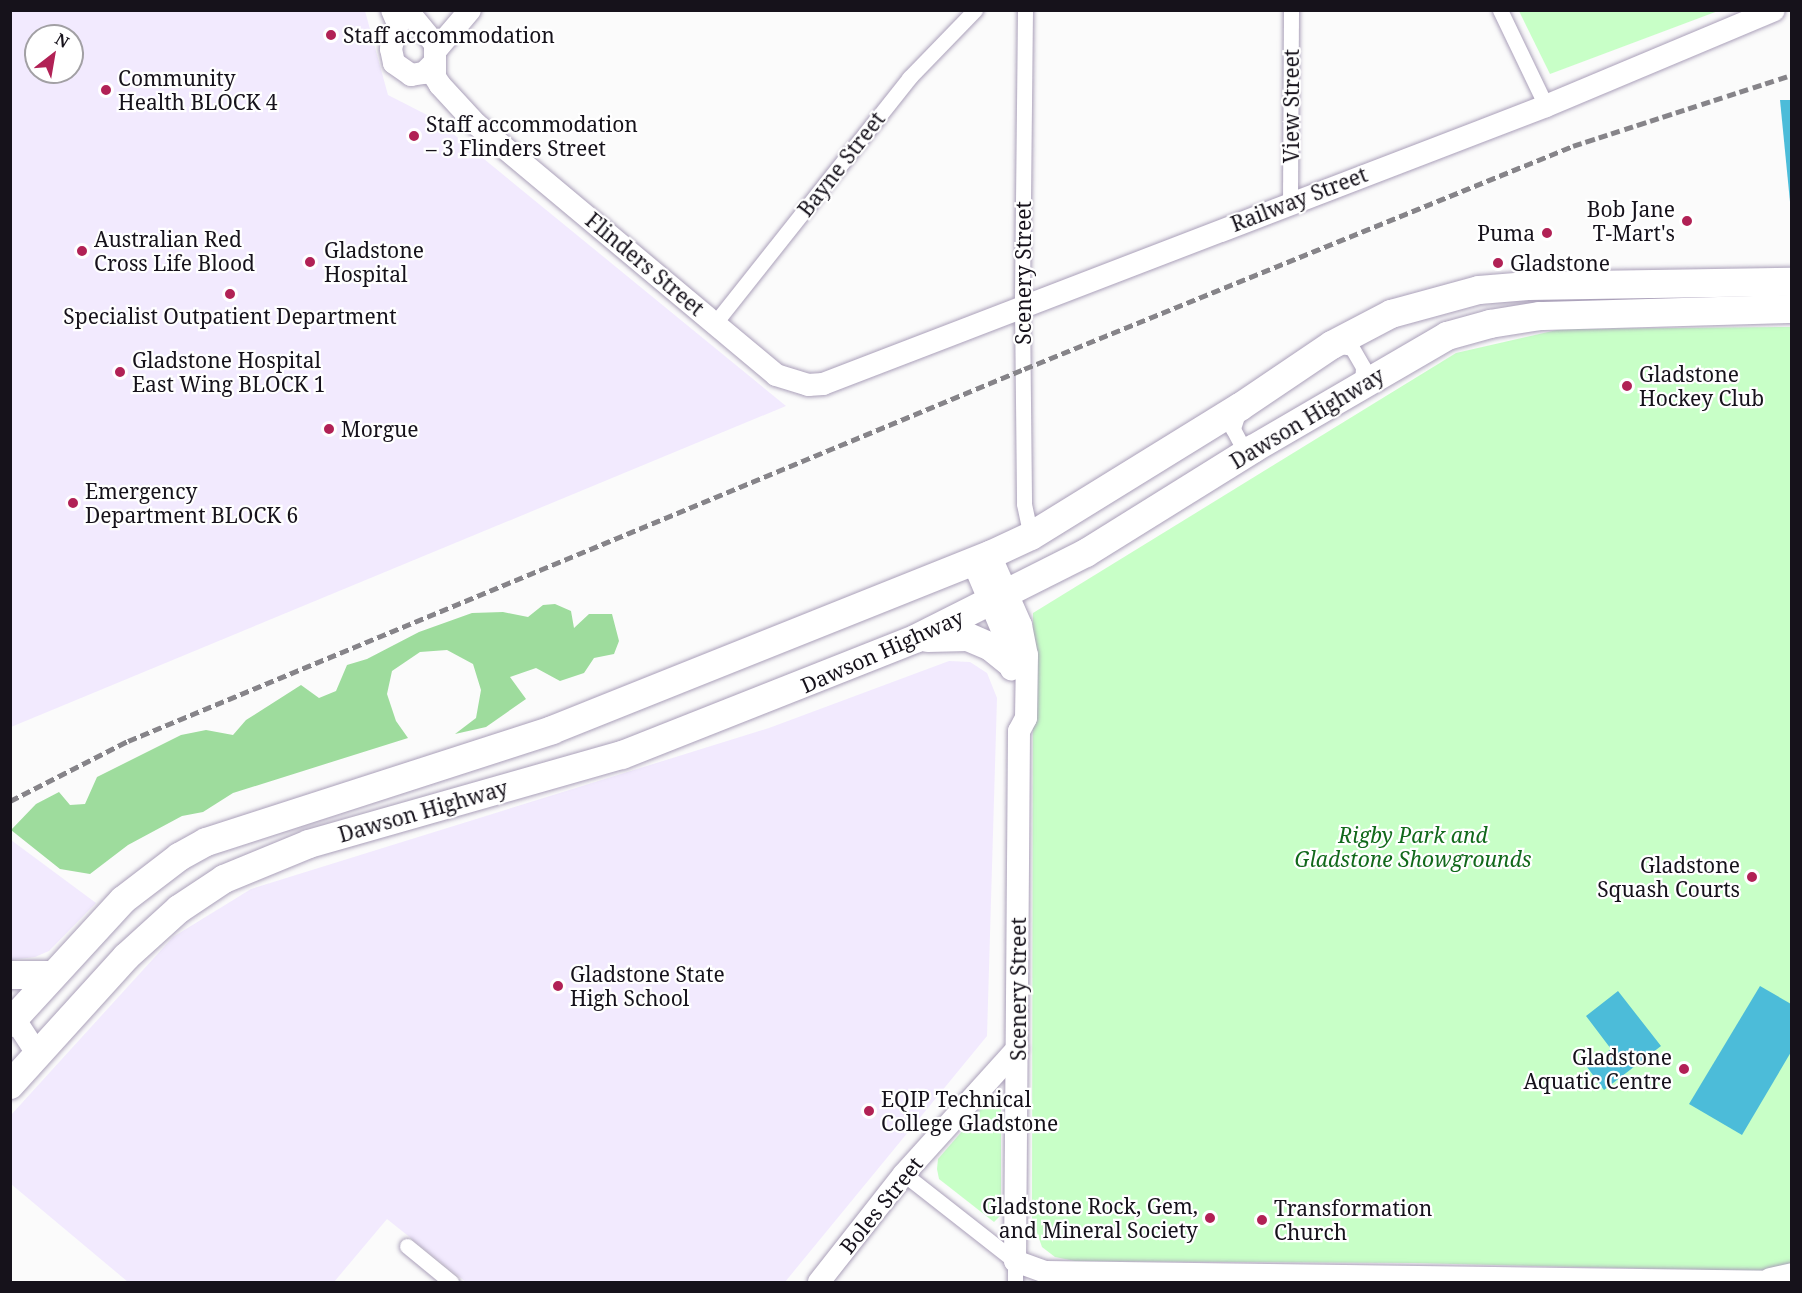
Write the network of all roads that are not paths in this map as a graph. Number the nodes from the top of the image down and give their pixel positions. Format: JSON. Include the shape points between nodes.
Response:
{"nodes":[{"id":1,"x":392,"y":10,"type":"edge"},
{"id":2,"x":407,"y":10,"type":"edge"},
{"id":3,"x":470,"y":10,"type":"edge"},
{"id":4,"x":975,"y":10,"type":"edge"},
{"id":5,"x":1025,"y":10,"type":"edge"},
{"id":6,"x":1291,"y":10,"type":"edge"},
{"id":7,"x":1500,"y":10,"type":"edge"},
{"id":8,"x":1774,"y":10,"type":"edge"},
{"id":9,"x":394,"y":42,"type":"junction"},
{"id":10,"x":428,"y":51,"type":"junction"},
{"id":11,"x":1546,"y":106,"type":"junction"},
{"id":12,"x":1290,"y":202,"type":"junction"},
{"id":13,"x":1791,"y":282,"type":"edge"},
{"id":14,"x":1022,"y":306,"type":"junction"},
{"id":15,"x":1791,"y":309,"type":"edge"},
{"id":16,"x":715,"y":323,"type":"junction"},
{"id":17,"x":1332,"y":345,"type":"junction"},
{"id":18,"x":823,"y":384,"type":"joint"},
{"id":19,"x":1362,"y":385,"type":"junction"},
{"id":20,"x":1240,"y":407,"type":"junction"},
{"id":21,"x":1253,"y":449,"type":"junction"},
{"id":22,"x":1031,"y":536,"type":"junction"},
{"id":23,"x":981,"y":559,"type":"junction"},
{"id":24,"x":1000,"y":598,"type":"junction"},
{"id":25,"x":917,"y":638,"type":"junction"},
{"id":26,"x":1011,"y":663,"type":"junction"},
{"id":27,"x":1019,"y":731,"type":"junction"},
{"id":28,"x":10,"y":975,"type":"edge"},
{"id":29,"x":53,"y":975,"type":"junction"},
{"id":30,"x":12,"y":1022,"type":"edge"},
{"id":31,"x":1017,"y":1049,"type":"junction"},
{"id":32,"x":38,"y":1055,"type":"junction"},
{"id":33,"x":10,"y":1085,"type":"edge"},
{"id":34,"x":904,"y":1174,"type":"junction"},
{"id":35,"x":407,"y":1246,"type":"dead end"},
{"id":36,"x":1015,"y":1272,"type":"edge"},
{"id":37,"x":1781,"y":1281,"type":"edge"},
{"id":38,"x":451,"y":1282,"type":"edge"},
{"id":39,"x":819,"y":1282,"type":"edge"}],
"edges":[{"from":1,"to":9,"type":"street","via":[[398,24]]},
{"from":2,"to":10,"type":"street","name":"Flinders Street"},
{"from":3,"to":10,"type":"street","via":[[453,32]]},
{"from":4,"to":16,"type":"street","name":"Bayne Street","via":[[909,78]]},
{"from":5,"to":14,"type":"street","name":"Scenery Street"},
{"from":6,"to":12,"type":"street","name":"View Street"},
{"from":7,"to":11,"type":"street"},
{"from":8,"to":11,"type":"street","name":"Railway Street"},
{"from":9,"to":10,"type":"street","via":[[411,30]]},
{"from":9,"to":10,"type":"street","via":[[394,63],[404,73]]},
{"from":10,"to":16,"type":"street","name":"Flinders Street","via":[[440,85],[476,124]]},
{"from":11,"to":12,"type":"street","name":"Railway Street"},
{"from":12,"to":14,"type":"street","name":"Railway Street"},
{"from":13,"to":17,"type":"highway","name":"Dawson Highway","via":[[1527,285],[1479,290],[1391,314]]},
{"from":14,"to":18,"type":"street","name":"Railway Street"},
{"from":14,"to":22,"type":"street","name":"Scenery Street","via":[[1024,504]]},
{"from":15,"to":19,"type":"highway","name":"Dawson Highway","via":[[1540,316],[1490,324],[1447,336]]},
{"from":16,"to":18,"type":"street","name":"Flinders Street","via":[[776,375],[808,385]]},
{"from":17,"to":19,"type":"street","via":[[1352,348],[1363,367]]},
{"from":17,"to":20,"type":"highway","name":"Dawson Highway"},
{"from":19,"to":21,"type":"highway","name":"Dawson Highway"},
{"from":20,"to":21,"type":"street","via":[[1233,429],[1242,446]]},
{"from":20,"to":22,"type":"highway","name":"Dawson Highway"},
{"from":21,"to":24,"type":"highway","name":"Dawson Highway","via":[[1153,513]]},
{"from":22,"to":23,"type":"highway","name":"Dawson Highway"},
{"from":23,"to":24,"type":"street","name":"Scenery Street"},
{"from":23,"to":29,"type":"highway","name":"Dawson Highway","via":[[552,730],[206,842],[179,857],[123,900]]},
{"from":24,"to":25,"type":"highway","name":"Dawson Highway"},
{"from":24,"to":26,"type":"street","name":"Scenery Street"},
{"from":24,"to":27,"type":"street","name":"Scenery Street","via":[[1023,631],[1027,654],[1026,718]]},
{"from":25,"to":26,"type":"highway","via":[[968,637],[992,646]]},
{"from":25,"to":32,"type":"highway","name":"Dawson Highway","via":[[622,755],[309,844],[254,864],[203,892],[157,928]]},
{"from":26,"to":27,"type":"street","name":"Scenery Street","via":[[1011,719]]},
{"from":27,"to":31,"type":"street","name":"Scenery Street"},
{"from":28,"to":29,"type":"highway"},
{"from":29,"to":30,"type":"highway","name":"Dawson Highway"},
{"from":30,"to":32,"type":"street"},
{"from":31,"to":34,"type":"street","name":"Boles Street"},
{"from":31,"to":36,"type":"street","name":"Scenery Street"},
{"from":32,"to":33,"type":"highway","name":"Dawson Highway"},
{"from":34,"to":36,"type":"street"},
{"from":34,"to":39,"type":"street","name":"Boles Street"},
{"from":35,"to":38,"type":"street"},
{"from":36,"to":37,"type":"street"}]}
